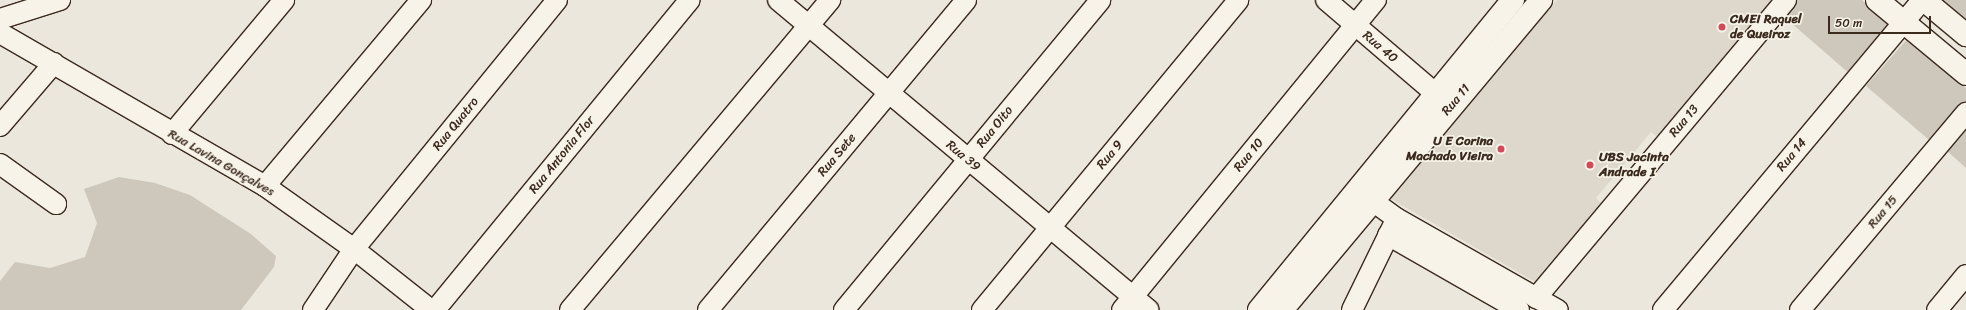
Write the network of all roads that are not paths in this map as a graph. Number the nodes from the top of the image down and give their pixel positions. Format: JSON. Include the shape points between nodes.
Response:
{"nodes":[{"id":1,"x":60,"y":0,"type":"edge"},
{"id":2,"x":284,"y":0,"type":"edge"},
{"id":3,"x":421,"y":0,"type":"edge"},
{"id":4,"x":557,"y":0,"type":"edge"},
{"id":5,"x":690,"y":0,"type":"edge"},
{"id":6,"x":778,"y":0,"type":"edge"},
{"id":7,"x":830,"y":0,"type":"edge"},
{"id":8,"x":966,"y":0,"type":"edge"},
{"id":9,"x":1100,"y":0,"type":"edge"},
{"id":10,"x":1238,"y":0,"type":"edge"},
{"id":11,"x":1326,"y":0,"type":"edge"},
{"id":12,"x":1376,"y":0,"type":"edge"},
{"id":13,"x":1514,"y":0,"type":"edge"},
{"id":14,"x":1541,"y":0,"type":"edge"},
{"id":15,"x":1786,"y":0,"type":"edge"},
{"id":16,"x":1877,"y":0,"type":"edge"},
{"id":17,"x":1923,"y":0,"type":"edge"},
{"id":18,"x":0,"y":19,"type":"edge"},
{"id":19,"x":1904,"y":22,"type":"junction"},
{"id":20,"x":809,"y":26,"type":"junction"},
{"id":21,"x":1355,"y":26,"type":"junction"},
{"id":22,"x":0,"y":33,"type":"edge"},
{"id":23,"x":1966,"y":35,"type":"edge"},
{"id":24,"x":54,"y":63,"type":"junction"},
{"id":25,"x":1966,"y":74,"type":"edge"},
{"id":26,"x":889,"y":93,"type":"junction"},
{"id":27,"x":1436,"y":94,"type":"junction"},
{"id":28,"x":1966,"y":113,"type":"edge"},
{"id":29,"x":0,"y":126,"type":"edge"},
{"id":30,"x":172,"y":134,"type":"junction"},
{"id":31,"x":968,"y":160,"type":"junction"},
{"id":32,"x":0,"y":164,"type":"edge"},
{"id":33,"x":265,"y":186,"type":"junction"},
{"id":34,"x":1364,"y":195,"type":"junction"},
{"id":35,"x":56,"y":204,"type":"dead end"},
{"id":36,"x":1392,"y":227,"type":"junction"},
{"id":37,"x":1049,"y":229,"type":"junction"},
{"id":38,"x":354,"y":249,"type":"junction"},
{"id":39,"x":1966,"y":275,"type":"edge"},
{"id":40,"x":1536,"y":298,"type":"junction"},
{"id":41,"x":1128,"y":303,"type":"edge"},
{"id":42,"x":1491,"y":303,"type":"edge"},
{"id":43,"x":312,"y":310,"type":"edge"},
{"id":44,"x":431,"y":310,"type":"edge"},
{"id":45,"x":435,"y":310,"type":"edge"},
{"id":46,"x":570,"y":310,"type":"edge"},
{"id":47,"x":708,"y":310,"type":"edge"},
{"id":48,"x":844,"y":310,"type":"edge"},
{"id":49,"x":982,"y":310,"type":"edge"},
{"id":50,"x":1149,"y":310,"type":"edge"},
{"id":51,"x":1259,"y":310,"type":"edge"},
{"id":52,"x":1282,"y":310,"type":"edge"},
{"id":53,"x":1352,"y":310,"type":"edge"},
{"id":54,"x":1519,"y":310,"type":"edge"},
{"id":55,"x":1558,"y":310,"type":"edge"},
{"id":56,"x":1663,"y":310,"type":"edge"},
{"id":57,"x":1800,"y":310,"type":"edge"},
{"id":58,"x":1937,"y":310,"type":"edge"}],
"edges":[{"from":1,"to":18,"type":"street"},
{"from":2,"to":30,"type":"street"},
{"from":3,"to":33,"type":"street"},
{"from":4,"to":38,"type":"street","name":"Rua Quatro"},
{"from":5,"to":45,"type":"street","name":"Rua Antonia Flor"},
{"from":6,"to":20,"type":"street","name":"Rua 39"},
{"from":7,"to":20,"type":"street"},
{"from":8,"to":26,"type":"street","name":"Rua Sete"},
{"from":9,"to":31,"type":"street","name":"Rua Oito"},
{"from":10,"to":37,"type":"street","name":"Rua 9"},
{"from":11,"to":21,"type":"street","name":"Rua 40"},
{"from":12,"to":21,"type":"street","name":"Rua 10"},
{"from":13,"to":27,"type":"main road","name":"Rua 11"},
{"from":14,"to":34,"type":"main road","name":"Rua 11"},
{"from":15,"to":40,"type":"street","name":"Rua 13"},
{"from":16,"to":19,"type":"main road"},
{"from":17,"to":19,"type":"street","name":"Rua 14"},
{"from":17,"to":23,"type":"main road"},
{"from":19,"to":25,"type":"main road"},
{"from":19,"to":56,"type":"street","name":"Rua 14"},
{"from":20,"to":26,"type":"street","name":"Rua 39"},
{"from":20,"to":46,"type":"street"},
{"from":21,"to":27,"type":"street","name":"Rua 40"},
{"from":21,"to":41,"type":"street","name":"Rua 10"},
{"from":22,"to":24,"type":"street","name":"Rua Lavina Gonçalves"},
{"from":24,"to":29,"type":"street"},
{"from":24,"to":30,"type":"street","name":"Rua Lavina Gonçalves"},
{"from":26,"to":31,"type":"street","name":"Rua 39"},
{"from":26,"to":47,"type":"street","name":"Rua Sete"},
{"from":27,"to":34,"type":"main road","name":"Rua 11"},
{"from":28,"to":57,"type":"street","name":"Rua 15"},
{"from":30,"to":33,"type":"street","name":"Rua Lavina Gonçalves"},
{"from":31,"to":37,"type":"street","name":"Rua 39"},
{"from":31,"to":48,"type":"street","name":"Rua Oito"},
{"from":32,"to":35,"type":"street"},
{"from":33,"to":38,"type":"street","name":"Rua Lavina Gonçalves"},
{"from":34,"to":36,"type":"street"},
{"from":34,"to":51,"type":"main road","name":"Rua 11"},
{"from":34,"to":52,"type":"main road","name":"Rua 11"},
{"from":36,"to":40,"type":"street"},
{"from":36,"to":42,"type":"street"},
{"from":36,"to":53,"type":"street"},
{"from":37,"to":41,"type":"street","name":"Rua 39"},
{"from":37,"to":49,"type":"street","name":"Rua 9"},
{"from":38,"to":43,"type":"street","name":"Rua Quatro"},
{"from":38,"to":44,"type":"street","name":"Rua Lavina Gonçalves"},
{"from":39,"to":58,"type":"street"},
{"from":40,"to":55,"type":"street"},
{"from":41,"to":50,"type":"street","name":"Rua 39"},
{"from":42,"to":54,"type":"street"}]}
